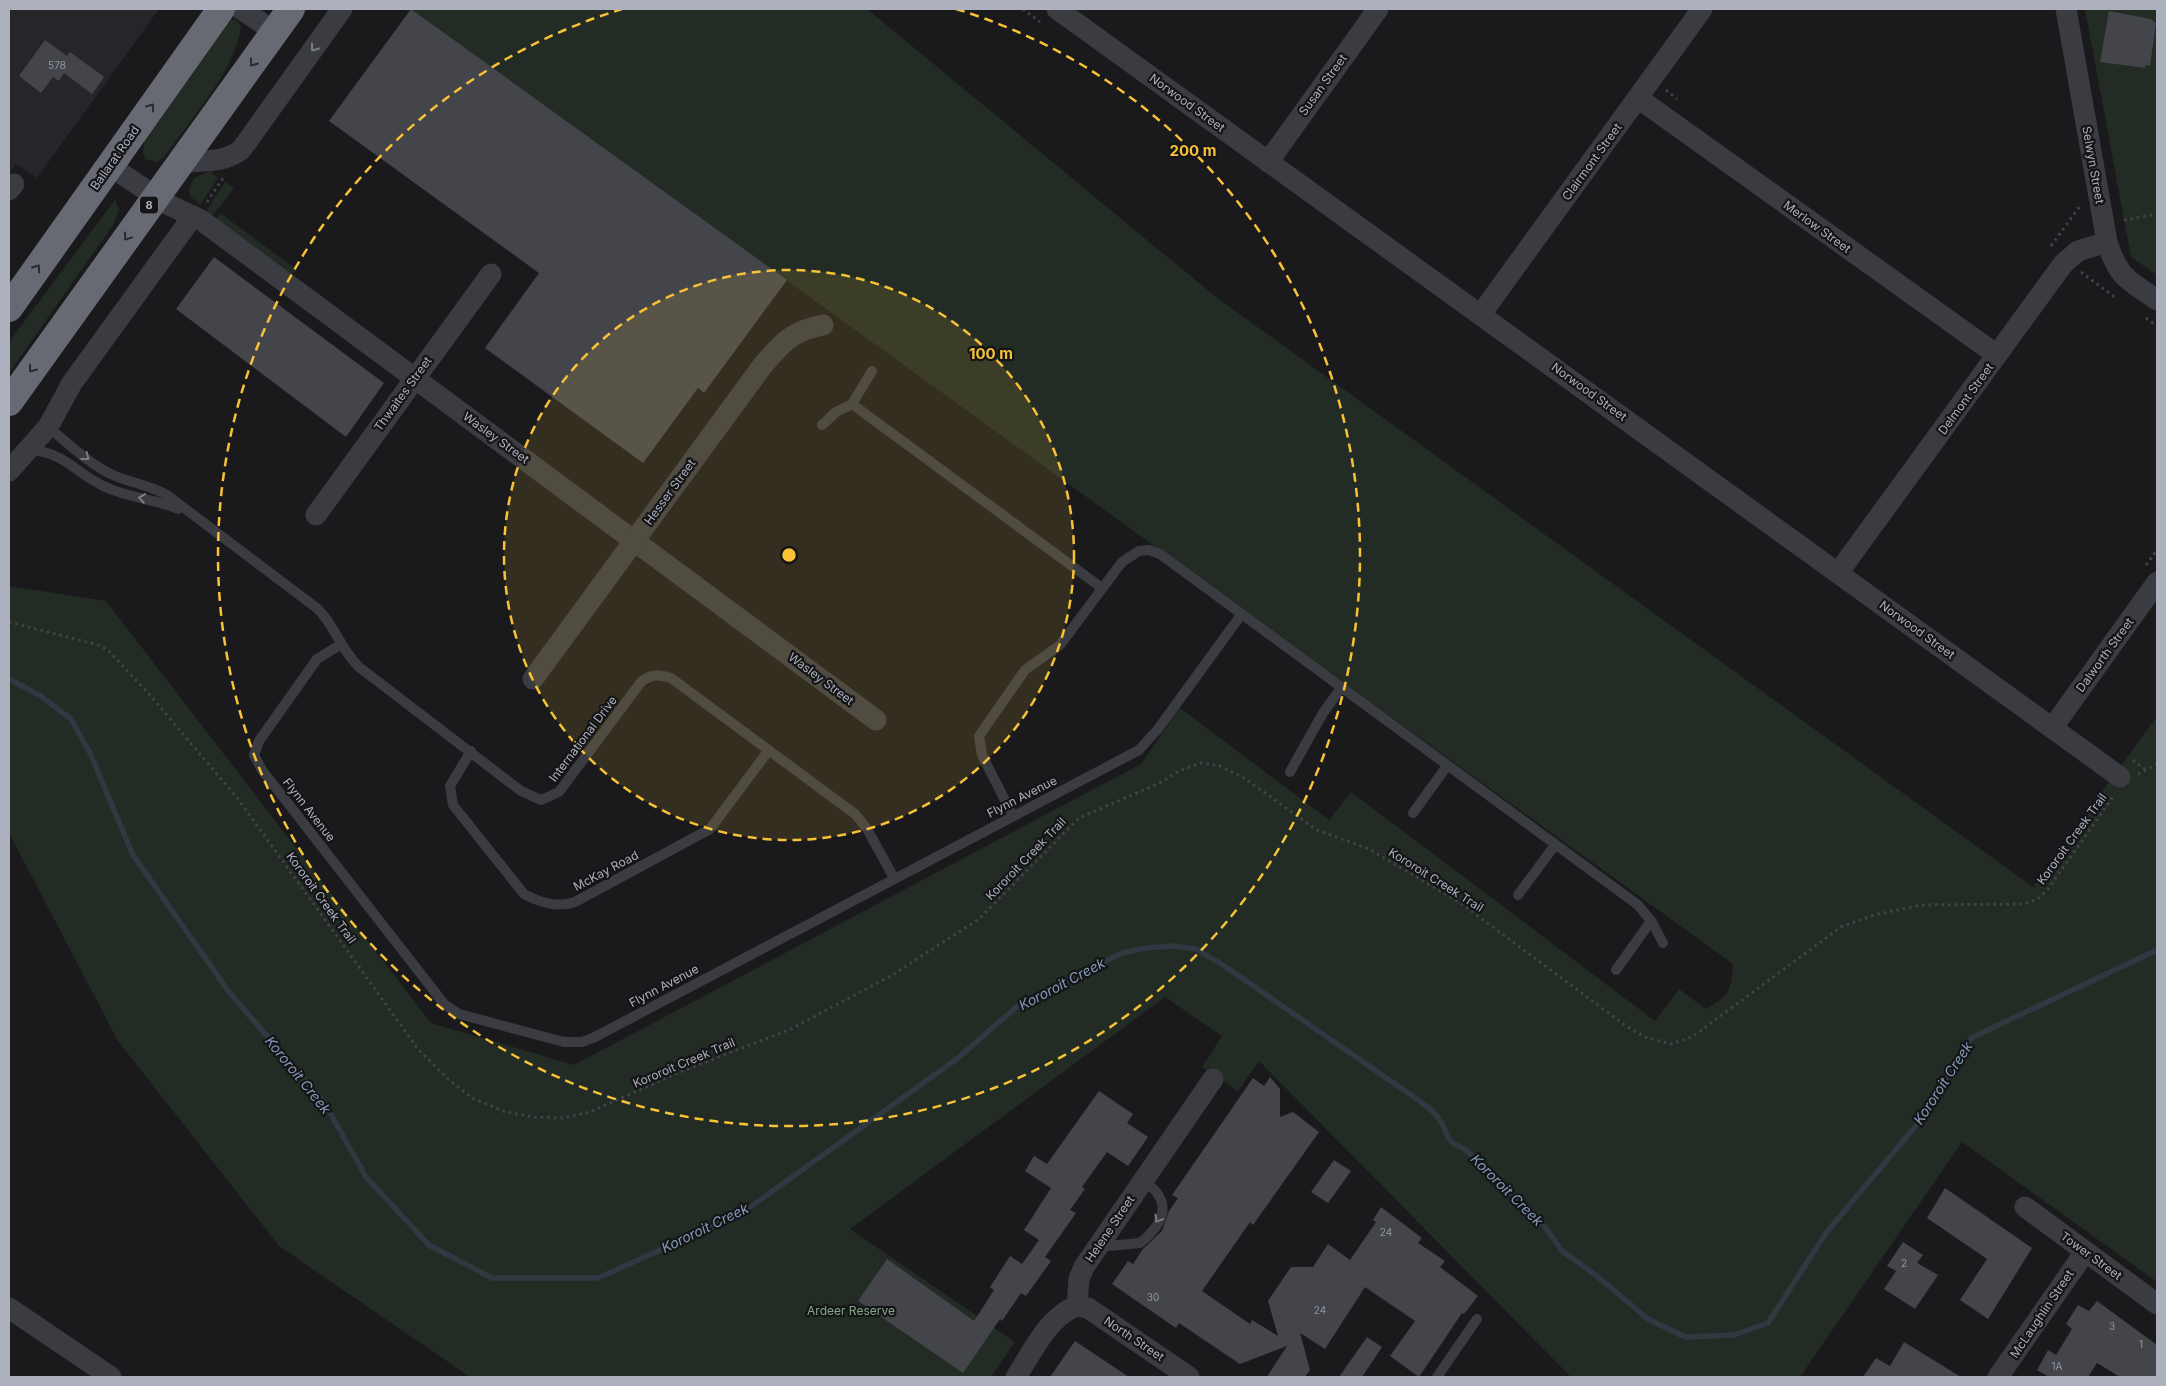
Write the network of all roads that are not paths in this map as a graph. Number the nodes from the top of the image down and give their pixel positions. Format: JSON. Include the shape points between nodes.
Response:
{"nodes":[{"id":1,"x":221,"y":9,"type":"edge"},
{"id":2,"x":241,"y":9,"type":"edge"},
{"id":3,"x":291,"y":9,"type":"edge"},
{"id":4,"x":342,"y":9,"type":"edge"},
{"id":5,"x":1058,"y":9,"type":"edge"},
{"id":6,"x":1378,"y":9,"type":"edge"},
{"id":7,"x":1702,"y":9,"type":"edge"},
{"id":8,"x":2066,"y":9,"type":"edge"},
{"id":9,"x":275,"y":32,"type":"junction"},
{"id":10,"x":1638,"y":98,"type":"junction"},
{"id":11,"x":182,"y":162,"type":"junction"},
{"id":12,"x":1268,"y":162,"type":"junction"},
{"id":13,"x":110,"y":166,"type":"junction"},
{"id":14,"x":155,"y":197,"type":"junction"},
{"id":15,"x":193,"y":216,"type":"junction"},
{"id":16,"x":2107,"y":242,"type":"junction"},
{"id":17,"x":491,"y":274,"type":"dead end"},
{"id":18,"x":2157,"y":300,"type":"edge"},
{"id":19,"x":9,"y":308,"type":"edge"},
{"id":20,"x":1481,"y":314,"type":"junction"},
{"id":21,"x":823,"y":325,"type":"dead end"},
{"id":22,"x":1997,"y":356,"type":"junction"},
{"id":23,"x":872,"y":371,"type":"dead end"},
{"id":24,"x":415,"y":378,"type":"junction"},
{"id":25,"x":9,"y":402,"type":"edge"},
{"id":26,"x":852,"y":404,"type":"junction"},
{"id":27,"x":822,"y":424,"type":"dead end"},
{"id":28,"x":48,"y":427,"type":"junction"},
{"id":29,"x":30,"y":450,"type":"junction"},
{"id":30,"x":9,"y":471,"type":"edge"},
{"id":31,"x":188,"y":513,"type":"junction"},
{"id":32,"x":316,"y":515,"type":"dead end"},
{"id":33,"x":634,"y":540,"type":"junction"},
{"id":34,"x":1838,"y":573,"type":"junction"},
{"id":35,"x":2152,"y":574,"type":"edge"},
{"id":36,"x":1102,"y":588,"type":"junction"},
{"id":37,"x":1241,"y":615,"type":"junction"},
{"id":38,"x":340,"y":645,"type":"junction"},
{"id":39,"x":533,"y":678,"type":"dead end"},
{"id":40,"x":1341,"y":688,"type":"junction"},
{"id":41,"x":876,"y":720,"type":"dead end"},
{"id":42,"x":2053,"y":727,"type":"junction"},
{"id":43,"x":770,"y":750,"type":"junction"},
{"id":44,"x":471,"y":751,"type":"junction"},
{"id":45,"x":1447,"y":766,"type":"junction"},
{"id":46,"x":1290,"y":772,"type":"dead end"},
{"id":47,"x":2125,"y":780,"type":"road end"},
{"id":48,"x":1413,"y":813,"type":"dead end"},
{"id":49,"x":1013,"y":816,"type":"junction"},
{"id":50,"x":1556,"y":845,"type":"junction"},
{"id":51,"x":894,"y":878,"type":"junction"},
{"id":52,"x":1518,"y":896,"type":"dead end"},
{"id":53,"x":1651,"y":921,"type":"junction"},
{"id":54,"x":1663,"y":943,"type":"dead end"},
{"id":55,"x":1616,"y":970,"type":"dead end"},
{"id":56,"x":1213,"y":1079,"type":"dead end"},
{"id":57,"x":1144,"y":1180,"type":"junction"},
{"id":58,"x":2025,"y":1207,"type":"dead end"},
{"id":59,"x":1097,"y":1247,"type":"junction"},
{"id":60,"x":2085,"y":1252,"type":"junction"},
{"id":61,"x":2157,"y":1304,"type":"edge"},
{"id":62,"x":1077,"y":1306,"type":"junction"},
{"id":63,"x":9,"y":1308,"type":"edge"},
{"id":64,"x":1477,"y":1319,"type":"dead end"},
{"id":65,"x":111,"y":1377,"type":"edge"},
{"id":66,"x":1016,"y":1377,"type":"edge"},
{"id":67,"x":1189,"y":1377,"type":"edge"},
{"id":68,"x":1437,"y":1377,"type":"edge"},
{"id":69,"x":1998,"y":1377,"type":"edge"}],
"edges":[{"from":13,"to":1,"type":"highway","name":"Ballarat Road","one_way":true},
{"from":2,"to":9,"type":"street"},
{"from":3,"to":9,"type":"highway","number":"8"},
{"from":4,"to":11,"type":"street","one_way":true,"via":[[241,150],[218,161]]},
{"from":5,"to":12,"type":"street","name":"Norwood Street"},
{"from":6,"to":12,"type":"street","name":"Susan Street"},
{"from":7,"to":10,"type":"street","name":"Clairmont Street"},
{"from":8,"to":16,"type":"street","name":"Selwyn Street"},
{"from":9,"to":11,"type":"highway","number":"8","one_way":true},
{"from":10,"to":20,"type":"street","name":"Clairmont Street"},
{"from":10,"to":22,"type":"street","name":"Merlow Street"},
{"from":11,"to":14,"type":"highway","number":"8"},
{"from":12,"to":20,"type":"street","name":"Norwood Street"},
{"from":13,"to":14,"type":"street","name":"Wasley Street"},
{"from":19,"to":13,"type":"highway","name":"Ballarat Road","one_way":true},
{"from":14,"to":15,"type":"street","name":"Wasley Street"},
{"from":14,"to":25,"type":"highway","number":"8","one_way":true},
{"from":15,"to":24,"type":"street","name":"Wasley Street"},
{"from":15,"to":28,"type":"street","via":[[72,383]]},
{"from":16,"to":18,"type":"street","name":"Selwyn Street","via":[[2114,266]]},
{"from":16,"to":22,"type":"street","name":"Delmont Street","via":[[2078,252],[2063,264]]},
{"from":17,"to":24,"type":"street","name":"Thwaites Street"},
{"from":20,"to":34,"type":"street","name":"Norwood Street"},
{"from":21,"to":33,"type":"street","name":"Hesser Street","via":[[804,329],[782,343]]},
{"from":22,"to":34,"type":"street","name":"Delmont Street"},
{"from":23,"to":26,"type":"lane"},
{"from":24,"to":32,"type":"street","name":"Thwaites Street"},
{"from":24,"to":33,"type":"street","name":"Wasley Street"},
{"from":26,"to":27,"type":"lane"},
{"from":26,"to":36,"type":"lane"},
{"from":28,"to":29,"type":"street"},
{"from":28,"to":31,"type":"lane","name":"International Drive","one_way":true,"via":[[99,467],[151,486]]},
{"from":29,"to":30,"type":"street"},
{"from":31,"to":29,"type":"lane","name":"International Drive","one_way":true,"via":[[160,502],[117,493],[53,453]]},
{"from":31,"to":38,"type":"lane","name":"International Drive","via":[[318,609],[332,626]]},
{"from":33,"to":39,"type":"street","name":"Hesser Street"},
{"from":33,"to":41,"type":"street","name":"Wasley Street"},
{"from":34,"to":42,"type":"street","name":"Norwood Street"},
{"from":35,"to":42,"type":"street","name":"Dalworth Street"},
{"from":36,"to":37,"type":"lane","via":[[1130,555],[1149,550],[1160,554]]},
{"from":36,"to":49,"type":"lane","via":[[1060,645],[1025,670],[979,736],[982,755]]},
{"from":37,"to":40,"type":"lane"},
{"from":37,"to":49,"type":"lane","name":"Flynn Avenue","via":[[1158,730],[1139,750]]},
{"from":38,"to":44,"type":"lane","name":"International Drive","via":[[359,667]]},
{"from":38,"to":51,"type":"lane","name":"Flynn Avenue","via":[[317,659],[258,741],[254,755],[262,770],[445,1005],[459,1014],[564,1042],[582,1042]]},
{"from":40,"to":45,"type":"lane"},
{"from":40,"to":46,"type":"lane"},
{"from":42,"to":47,"type":"street","name":"Norwood Street"},
{"from":43,"to":44,"type":"lane","name":"International Drive","via":[[671,678],[652,675],[641,682],[559,792],[541,800],[521,791]]},
{"from":43,"to":44,"type":"lane","name":"McKay Road","via":[[716,822],[702,835],[575,902],[559,906],[524,894],[453,805],[450,786]]},
{"from":43,"to":51,"type":"lane","name":"International Drive","via":[[862,821]]},
{"from":45,"to":48,"type":"lane"},
{"from":45,"to":50,"type":"lane"},
{"from":49,"to":51,"type":"lane","name":"Flynn Avenue"},
{"from":50,"to":52,"type":"lane"},
{"from":50,"to":53,"type":"lane","via":[[1638,905]]},
{"from":53,"to":54,"type":"lane"},
{"from":53,"to":55,"type":"lane"},
{"from":56,"to":57,"type":"street","name":"Helene Street"},
{"from":57,"to":59,"type":"street","name":"Helene Street"},
{"from":57,"to":59,"type":"lane","one_way":true,"via":[[1163,1201],[1164,1210],[1152,1230],[1140,1243]]},
{"from":58,"to":60,"type":"street","name":"Tower Street"},
{"from":59,"to":62,"type":"street","name":"Helene Street","via":[[1079,1278]]},
{"from":60,"to":61,"type":"street","name":"Tower Street"},
{"from":60,"to":69,"type":"street","name":"McLaughlin Street"},
{"from":62,"to":66,"type":"street","via":[[1063,1312],[1051,1325]]},
{"from":62,"to":67,"type":"street","name":"North Street","via":[[1088,1308]]},
{"from":63,"to":65,"type":"street"},
{"from":64,"to":68,"type":"lane"}]}
